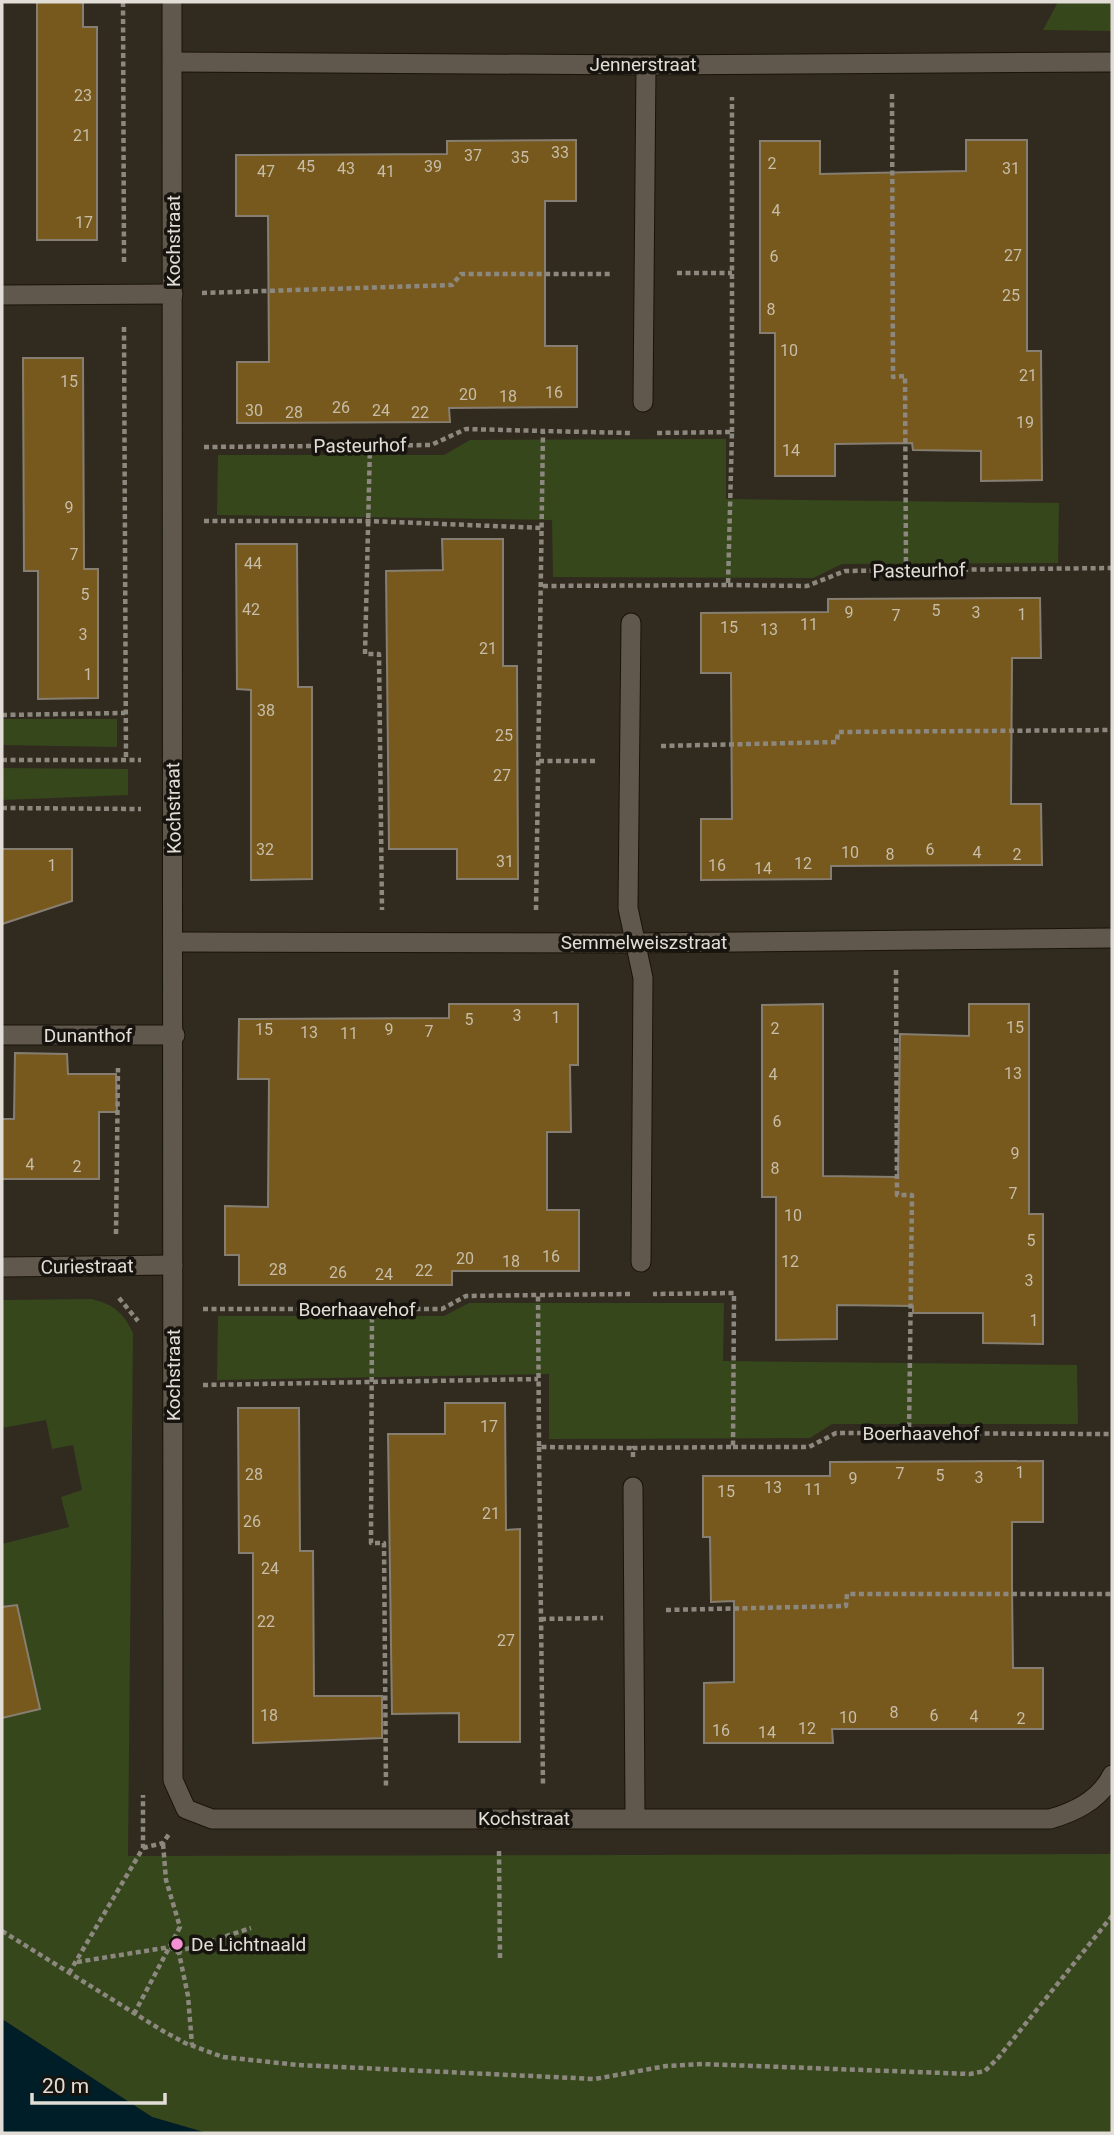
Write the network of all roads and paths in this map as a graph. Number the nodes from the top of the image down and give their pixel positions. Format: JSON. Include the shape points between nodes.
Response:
{"nodes":[{"id":1,"x":123,"y":2,"type":"edge"},
{"id":2,"x":172,"y":2,"type":"edge"},
{"id":3,"x":173,"y":62,"type":"junction"},
{"id":4,"x":1112,"y":62,"type":"edge"},
{"id":5,"x":892,"y":63,"type":"junction"},
{"id":6,"x":732,"y":64,"type":"junction"},
{"id":7,"x":646,"y":65,"type":"junction"},
{"id":8,"x":644,"y":273,"type":"junction"},
{"id":9,"x":732,"y":273,"type":"junction"},
{"id":10,"x":124,"y":294,"type":"junction"},
{"id":11,"x":173,"y":294,"type":"junction"},
{"id":12,"x":2,"y":295,"type":"edge"},
{"id":13,"x":643,"y":402,"type":"dead end"},
{"id":14,"x":543,"y":431,"type":"junction"},
{"id":15,"x":732,"y":432,"type":"junction"},
{"id":16,"x":370,"y":445,"type":"junction"},
{"id":17,"x":174,"y":447,"type":"junction"},
{"id":18,"x":369,"y":521,"type":"junction"},
{"id":19,"x":172,"y":522,"type":"junction"},
{"id":20,"x":543,"y":528,"type":"junction"},
{"id":21,"x":1112,"y":568,"type":"edge"},
{"id":22,"x":906,"y":570,"type":"junction"},
{"id":23,"x":728,"y":585,"type":"junction"},
{"id":24,"x":542,"y":586,"type":"junction"},
{"id":25,"x":631,"y":623,"type":"dead end"},
{"id":26,"x":125,"y":713,"type":"junction"},
{"id":27,"x":2,"y":715,"type":"edge"},
{"id":28,"x":1112,"y":730,"type":"edge"},
{"id":29,"x":2,"y":760,"type":"edge"},
{"id":30,"x":126,"y":760,"type":"junction"},
{"id":31,"x":172,"y":760,"type":"junction"},
{"id":32,"x":629,"y":760,"type":"junction"},
{"id":33,"x":539,"y":761,"type":"junction"},
{"id":34,"x":2,"y":808,"type":"edge"},
{"id":35,"x":173,"y":809,"type":"junction"},
{"id":36,"x":1112,"y":938,"type":"edge"},
{"id":37,"x":895,"y":940,"type":"junction"},
{"id":38,"x":175,"y":942,"type":"junction"},
{"id":39,"x":383,"y":942,"type":"junction"},
{"id":40,"x":535,"y":942,"type":"junction"},
{"id":41,"x":634,"y":943,"type":"junction"},
{"id":42,"x":2,"y":1035,"type":"edge"},
{"id":43,"x":118,"y":1035,"type":"junction"},
{"id":44,"x":174,"y":1035,"type":"junction"},
{"id":45,"x":641,"y":1262,"type":"dead end"},
{"id":46,"x":173,"y":1265,"type":"junction"},
{"id":47,"x":116,"y":1266,"type":"junction"},
{"id":48,"x":2,"y":1267,"type":"edge"},
{"id":49,"x":538,"y":1295,"type":"junction"},
{"id":50,"x":173,"y":1309,"type":"junction"},
{"id":51,"x":372,"y":1309,"type":"junction"},
{"id":52,"x":138,"y":1332,"type":"dead end"},
{"id":53,"x":538,"y":1379,"type":"junction"},
{"id":54,"x":370,"y":1382,"type":"junction"},
{"id":55,"x":173,"y":1386,"type":"junction"},
{"id":56,"x":908,"y":1433,"type":"junction"},
{"id":57,"x":1112,"y":1434,"type":"edge"},
{"id":58,"x":539,"y":1447,"type":"junction"},
{"id":59,"x":733,"y":1447,"type":"junction"},
{"id":60,"x":633,"y":1448,"type":"junction"},
{"id":61,"x":633,"y":1487,"type":"joint"},
{"id":62,"x":1112,"y":1594,"type":"edge"},
{"id":63,"x":634,"y":1614,"type":"junction"},
{"id":64,"x":541,"y":1619,"type":"junction"},
{"id":65,"x":1111,"y":1780,"type":"edge"},
{"id":66,"x":143,"y":1792,"type":"dead end"},
{"id":67,"x":635,"y":1817,"type":"junction"},
{"id":68,"x":386,"y":1818,"type":"junction"},
{"id":69,"x":499,"y":1818,"type":"junction"},
{"id":70,"x":544,"y":1818,"type":"junction"},
{"id":71,"x":163,"y":1843,"type":"dead end"},
{"id":72,"x":1112,"y":1916,"type":"edge"},
{"id":73,"x":251,"y":1928,"type":"dead end"},
{"id":74,"x":2,"y":1931,"type":"edge"},
{"id":75,"x":170,"y":1947,"type":"junction"},
{"id":76,"x":179,"y":1953,"type":"junction"},
{"id":77,"x":500,"y":1959,"type":"dead end"},
{"id":78,"x":76,"y":1962,"type":"junction"},
{"id":79,"x":69,"y":1973,"type":"junction"},
{"id":80,"x":134,"y":2014,"type":"junction"},
{"id":81,"x":192,"y":2046,"type":"junction"}],
"edges":[{"from":1,"to":10,"type":"path"},
{"from":2,"to":3,"type":"street","name":"Kochstraat"},
{"from":3,"to":7,"type":"street","name":"Jennerstraat"},
{"from":3,"to":11,"type":"street","name":"Kochstraat"},
{"from":4,"to":5,"type":"street","name":"Jennerstraat"},
{"from":5,"to":6,"type":"street","name":"Jennerstraat"},
{"from":5,"to":22,"type":"path","via":[[893,377],[905,376]]},
{"from":6,"to":7,"type":"street","name":"Jennerstraat"},
{"from":6,"to":9,"type":"path"},
{"from":7,"to":8,"type":"street"},
{"from":8,"to":9,"type":"path"},
{"from":8,"to":11,"type":"path","via":[[461,274],[452,285]]},
{"from":8,"to":13,"type":"street"},
{"from":9,"to":15,"type":"path"},
{"from":10,"to":11,"type":"street"},
{"from":10,"to":12,"type":"street"},
{"from":10,"to":26,"type":"path"},
{"from":11,"to":17,"type":"street","name":"Kochstraat"},
{"from":14,"to":15,"type":"path","name":"Pasteurhof"},
{"from":14,"to":16,"type":"path","name":"Pasteurhof","via":[[466,429],[431,445]]},
{"from":14,"to":20,"type":"path"},
{"from":15,"to":23,"type":"path"},
{"from":16,"to":17,"type":"path","name":"Pasteurhof"},
{"from":16,"to":18,"type":"path"},
{"from":17,"to":19,"type":"street","name":"Kochstraat"},
{"from":18,"to":19,"type":"path"},
{"from":18,"to":20,"type":"path"},
{"from":18,"to":39,"type":"path","via":[[365,654],[379,654]]},
{"from":19,"to":31,"type":"street","name":"Kochstraat"},
{"from":20,"to":24,"type":"path"},
{"from":21,"to":22,"type":"path","name":"Pasteurhof"},
{"from":22,"to":23,"type":"path","name":"Pasteurhof","via":[[845,572],[807,586]]},
{"from":23,"to":24,"type":"path","name":"Pasteurhof"},
{"from":24,"to":33,"type":"path"},
{"from":25,"to":32,"type":"street"},
{"from":26,"to":27,"type":"path"},
{"from":26,"to":30,"type":"path"},
{"from":28,"to":32,"type":"path","via":[[838,732],[837,742],[648,747]]},
{"from":29,"to":30,"type":"path"},
{"from":30,"to":31,"type":"path"},
{"from":31,"to":35,"type":"street","name":"Kochstraat"},
{"from":32,"to":33,"type":"path"},
{"from":32,"to":41,"type":"street","via":[[628,908]]},
{"from":33,"to":40,"type":"path"},
{"from":34,"to":35,"type":"path"},
{"from":35,"to":38,"type":"street","name":"Kochstraat"},
{"from":36,"to":37,"type":"street","name":"Semmelweiszstraat"},
{"from":37,"to":41,"type":"street","name":"Semmelweiszstraat"},
{"from":37,"to":56,"type":"path","via":[[897,1195],[912,1195]]},
{"from":38,"to":39,"type":"street","name":"Semmelweiszstraat"},
{"from":38,"to":44,"type":"street","name":"Kochstraat"},
{"from":39,"to":40,"type":"street","name":"Semmelweiszstraat"},
{"from":40,"to":41,"type":"street","name":"Semmelweiszstraat"},
{"from":41,"to":45,"type":"street","via":[[643,978]]},
{"from":42,"to":43,"type":"street","name":"Dunanthof"},
{"from":43,"to":44,"type":"street","name":"Dunanthof"},
{"from":43,"to":47,"type":"path"},
{"from":44,"to":46,"type":"street","name":"Kochstraat"},
{"from":46,"to":47,"type":"street","name":"Curiestraat"},
{"from":46,"to":50,"type":"street","name":"Kochstraat"},
{"from":47,"to":48,"type":"street","name":"Curiestraat"},
{"from":47,"to":52,"type":"path","via":[[119,1297],[138,1318]]},
{"from":49,"to":51,"type":"path","name":"Boerhaavehof","via":[[466,1296],[442,1309]]},
{"from":49,"to":53,"type":"path"},
{"from":49,"to":59,"type":"path","name":"Boerhaavehof","via":[[734,1293]]},
{"from":50,"to":51,"type":"path","name":"Boerhaavehof"},
{"from":50,"to":55,"type":"street","name":"Kochstraat"},
{"from":51,"to":54,"type":"path"},
{"from":53,"to":54,"type":"path"},
{"from":53,"to":58,"type":"path"},
{"from":54,"to":55,"type":"path"},
{"from":54,"to":68,"type":"path","via":[[371,1543],[384,1543]]},
{"from":55,"to":68,"type":"street","name":"Kochstraat","via":[[173,1780],[186,1809],[212,1819]]},
{"from":56,"to":57,"type":"path","name":"Boerhaavehof"},
{"from":56,"to":59,"type":"path","name":"Boerhaavehof","via":[[836,1433],[809,1447]]},
{"from":58,"to":60,"type":"path","name":"Boerhaavehof"},
{"from":58,"to":64,"type":"path"},
{"from":59,"to":60,"type":"path","name":"Boerhaavehof"},
{"from":60,"to":61,"type":"path"},
{"from":61,"to":63,"type":"street"},
{"from":62,"to":63,"type":"path","via":[[847,1594],[846,1606]]},
{"from":63,"to":64,"type":"path"},
{"from":63,"to":67,"type":"street"},
{"from":64,"to":70,"type":"path"},
{"from":65,"to":67,"type":"street","name":"Kochstraat","via":[[1075,1811],[1050,1819]]},
{"from":66,"to":78,"type":"path","via":[[143,1848]]},
{"from":67,"to":70,"type":"street","name":"Kochstraat"},
{"from":68,"to":69,"type":"street","name":"Kochstraat"},
{"from":69,"to":70,"type":"street","name":"Kochstraat"},
{"from":69,"to":77,"type":"path"},
{"from":71,"to":75,"type":"path","via":[[166,1880],[180,1927]]},
{"from":72,"to":81,"type":"path","via":[[998,2058],[985,2071],[970,2074],[702,2064],[595,2079],[262,2062],[223,2057]]},
{"from":73,"to":76,"type":"path","via":[[197,1943]]},
{"from":74,"to":79,"type":"path"},
{"from":75,"to":76,"type":"path"},
{"from":75,"to":78,"type":"path"},
{"from":75,"to":80,"type":"path"},
{"from":76,"to":81,"type":"path"},
{"from":78,"to":79,"type":"path"},
{"from":79,"to":80,"type":"path"},
{"from":80,"to":81,"type":"path"}]}
